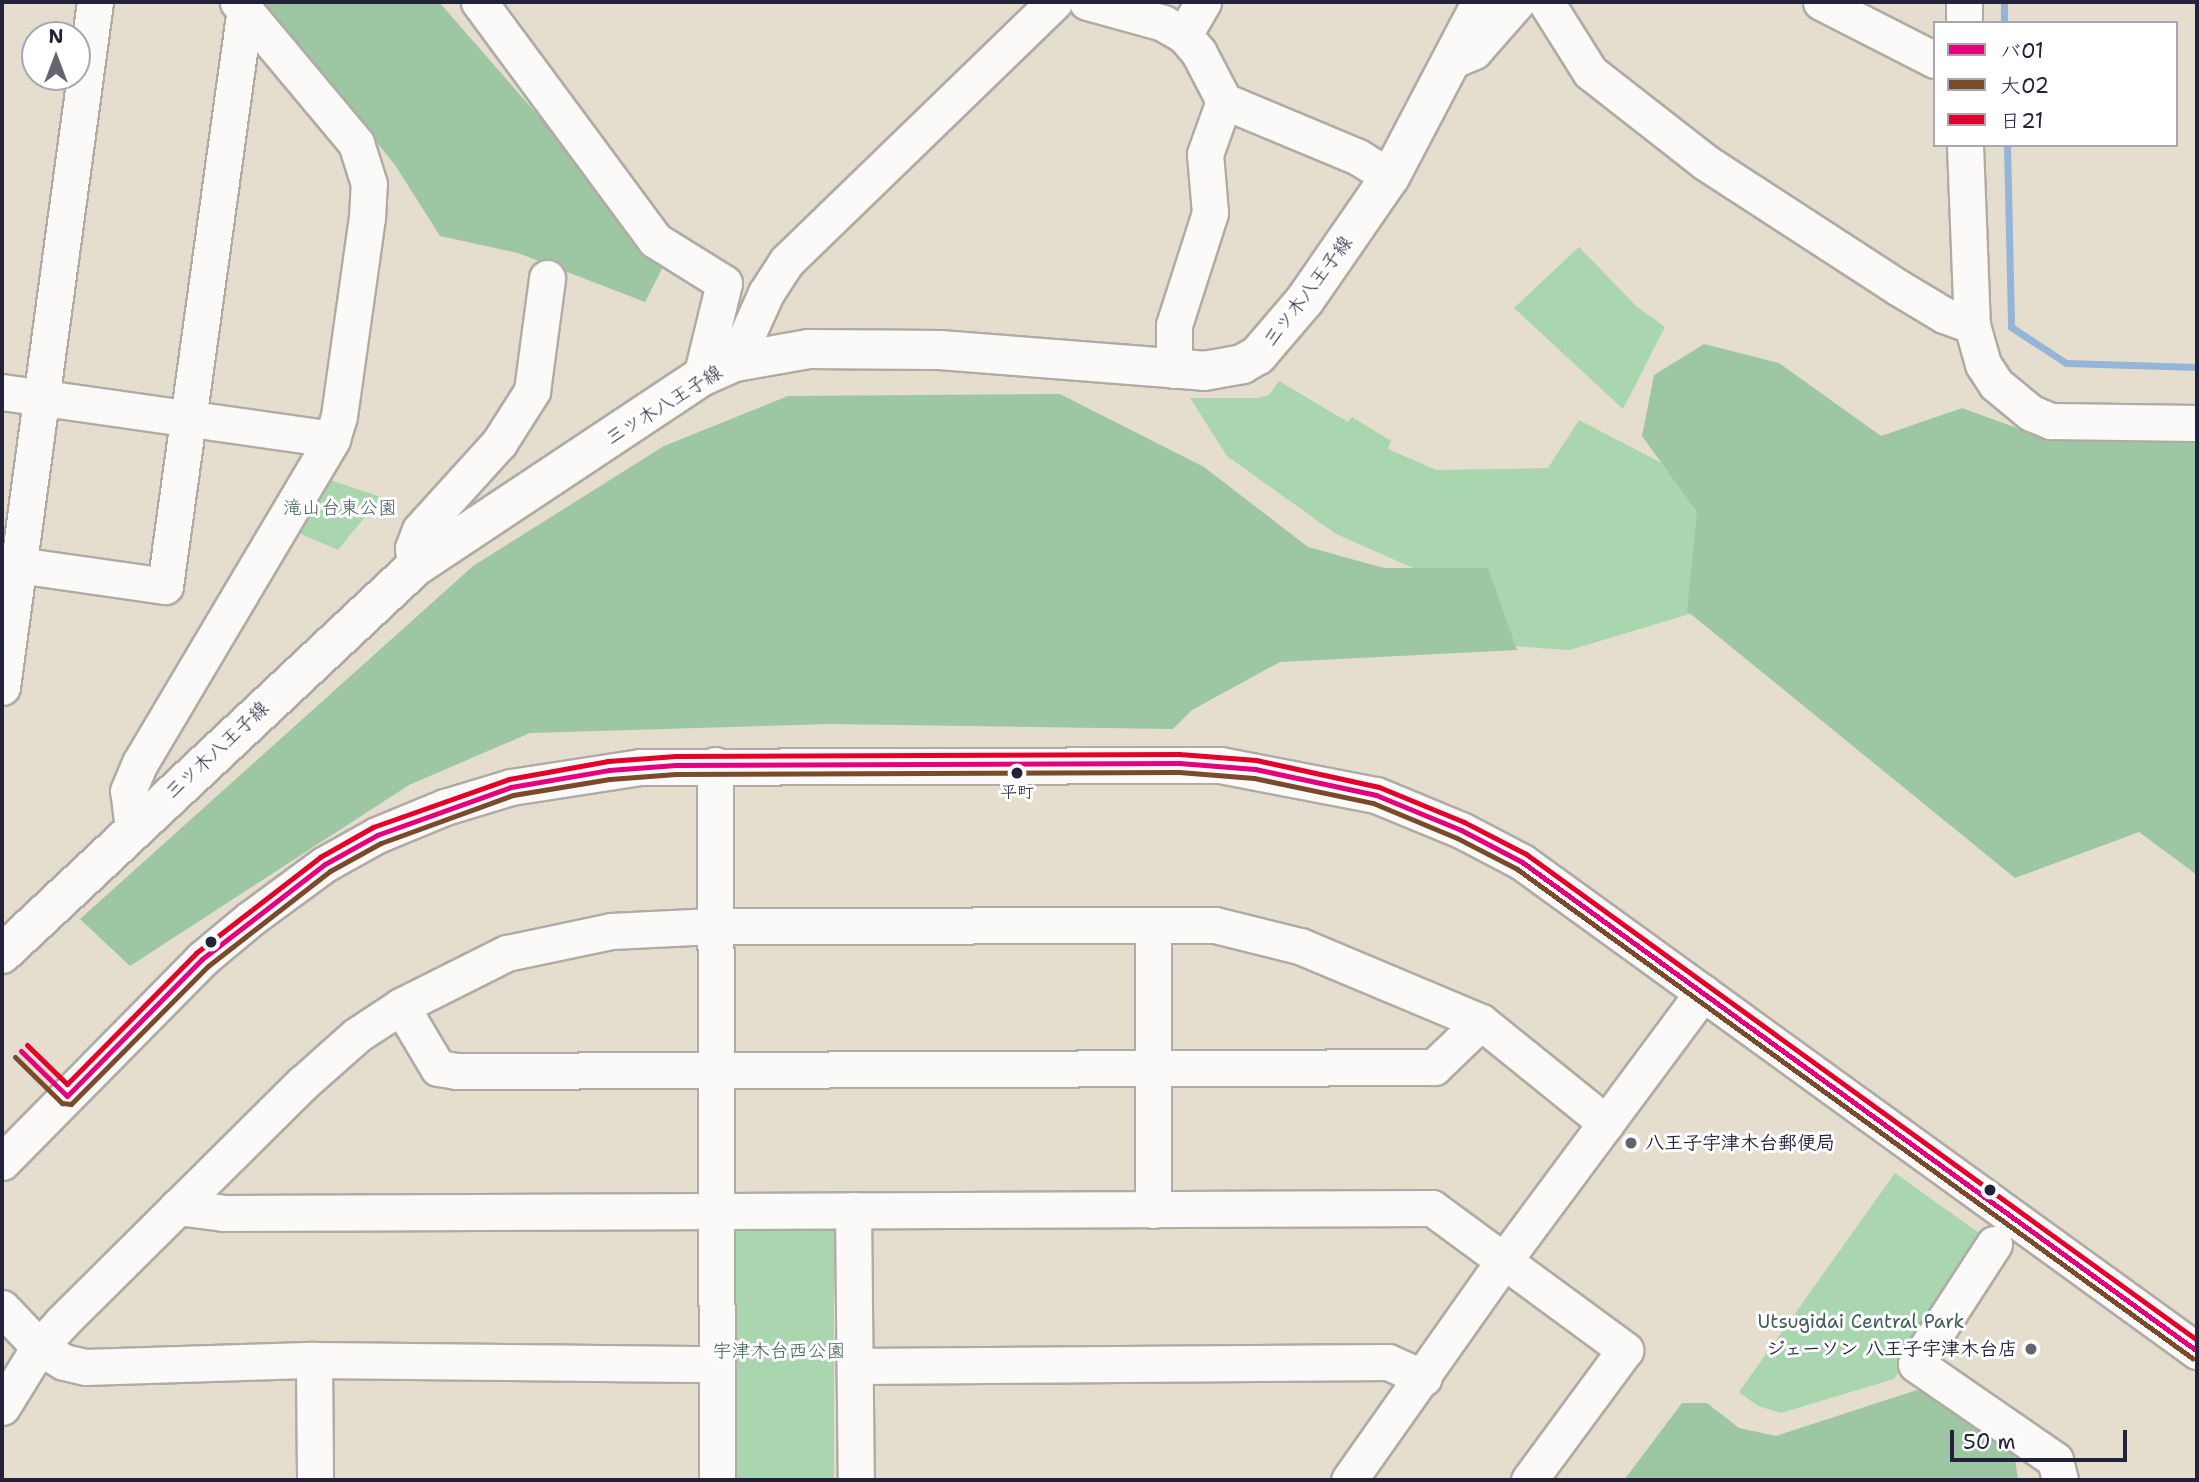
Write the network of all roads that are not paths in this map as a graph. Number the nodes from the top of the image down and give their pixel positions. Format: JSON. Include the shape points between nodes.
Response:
{"nodes":[{"id":1,"x":95,"y":2,"type":"edge"},
{"id":2,"x":479,"y":2,"type":"edge"},
{"id":3,"x":1054,"y":2,"type":"edge"},
{"id":4,"x":1087,"y":2,"type":"edge"},
{"id":5,"x":1203,"y":2,"type":"edge"},
{"id":6,"x":1482,"y":2,"type":"edge"},
{"id":7,"x":1517,"y":2,"type":"edge"},
{"id":8,"x":1546,"y":2,"type":"edge"},
{"id":9,"x":1821,"y":2,"type":"edge"},
{"id":10,"x":1964,"y":2,"type":"edge"},
{"id":11,"x":242,"y":5,"type":"edge"},
{"id":12,"x":1964,"y":21,"type":"edge"},
{"id":13,"x":1184,"y":35,"type":"junction"},
{"id":14,"x":1933,"y":59,"type":"edge"},
{"id":15,"x":1451,"y":61,"type":"junction"},
{"id":16,"x":1224,"y":101,"type":"junction"},
{"id":17,"x":1965,"y":147,"type":"edge"},
{"id":18,"x":1390,"y":177,"type":"junction"},
{"id":19,"x":547,"y":278,"type":"dead end"},
{"id":20,"x":1972,"y":325,"type":"junction"},
{"id":21,"x":735,"y":362,"type":"junction"},
{"id":22,"x":1174,"y":370,"type":"junction"},
{"id":23,"x":701,"y":377,"type":"junction"},
{"id":24,"x":2,"y":392,"type":"edge"},
{"id":25,"x":41,"y":397,"type":"junction"},
{"id":26,"x":189,"y":419,"type":"junction"},
{"id":27,"x":2197,"y":423,"type":"edge"},
{"id":28,"x":332,"y":439,"type":"junction"},
{"id":29,"x":18,"y":565,"type":"junction"},
{"id":30,"x":415,"y":567,"type":"junction"},
{"id":31,"x":2,"y":687,"type":"edge"},
{"id":32,"x":715,"y":765,"type":"junction"},
{"id":33,"x":133,"y":829,"type":"junction"},
{"id":34,"x":714,"y":926,"type":"junction"},
{"id":35,"x":1153,"y":927,"type":"junction"},
{"id":36,"x":2,"y":954,"type":"edge"},
{"id":37,"x":1703,"y":992,"type":"junction"},
{"id":38,"x":401,"y":1006,"type":"junction"},
{"id":39,"x":1481,"y":1022,"type":"junction"},
{"id":40,"x":714,"y":1069,"type":"junction"},
{"id":41,"x":1152,"y":1069,"type":"junction"},
{"id":42,"x":1606,"y":1124,"type":"junction"},
{"id":43,"x":2,"y":1162,"type":"edge"},
{"id":44,"x":177,"y":1206,"type":"junction"},
{"id":45,"x":853,"y":1210,"type":"junction"},
{"id":46,"x":1153,"y":1210,"type":"junction"},
{"id":47,"x":715,"y":1212,"type":"junction"},
{"id":48,"x":1994,"y":1244,"type":"dead end"},
{"id":49,"x":1505,"y":1259,"type":"junction"},
{"id":50,"x":2,"y":1308,"type":"edge"},
{"id":51,"x":39,"y":1347,"type":"junction"},
{"id":52,"x":2197,"y":1351,"type":"edge"},
{"id":53,"x":314,"y":1360,"type":"junction"},
{"id":54,"x":716,"y":1364,"type":"junction"},
{"id":55,"x":855,"y":1366,"type":"junction"},
{"id":56,"x":1424,"y":1378,"type":"junction"},
{"id":57,"x":2,"y":1407,"type":"edge"},
{"id":58,"x":315,"y":1480,"type":"edge"},
{"id":59,"x":717,"y":1480,"type":"edge"},
{"id":60,"x":856,"y":1480,"type":"edge"},
{"id":61,"x":1349,"y":1480,"type":"edge"},
{"id":62,"x":1530,"y":1480,"type":"edge"},
{"id":63,"x":2060,"y":1480,"type":"edge"}],
"edges":[{"from":1,"to":25,"type":"street"},
{"from":2,"to":23,"type":"street","via":[[655,240],[724,283]]},
{"from":3,"to":21,"type":"street","via":[[787,261],[765,293]]},
{"from":4,"to":13,"type":"street","via":[[1163,23]]},
{"from":5,"to":13,"type":"street"},
{"from":6,"to":15,"type":"main road","name":"三ツ木八王子線"},
{"from":7,"to":15,"type":"street","via":[[1474,51]]},
{"from":8,"to":20,"type":"street","via":[[1590,72],[1704,162],[1899,288],[1944,315]]},
{"from":9,"to":14,"type":"street"},
{"from":10,"to":12,"type":"street"},
{"from":11,"to":26,"type":"street"},
{"from":11,"to":28,"type":"street","via":[[348,131],[367,170],[368,218]]},
{"from":13,"to":16,"type":"street"},
{"from":15,"to":18,"type":"main road","name":"三ツ木八王子線"},
{"from":16,"to":18,"type":"street","via":[[1358,157]]},
{"from":16,"to":22,"type":"street","via":[[1205,154],[1210,213],[1174,325]]},
{"from":17,"to":20,"type":"street"},
{"from":18,"to":22,"type":"main road","name":"三ツ木八王子線","via":[[1270,346],[1242,364]]},
{"from":19,"to":30,"type":"street","via":[[532,391],[499,443],[420,530],[413,548]]},
{"from":20,"to":27,"type":"street","via":[[1983,363],[2010,399],[2031,413],[2071,424]]},
{"from":21,"to":22,"type":"main road","name":"三ツ木八王子線","via":[[809,349],[940,350]]},
{"from":21,"to":23,"type":"main road","name":"三ツ木八王子線"},
{"from":23,"to":30,"type":"main road","name":"三ツ木八王子線"},
{"from":24,"to":25,"type":"street"},
{"from":25,"to":26,"type":"street"},
{"from":25,"to":29,"type":"street"},
{"from":26,"to":28,"type":"street"},
{"from":26,"to":29,"type":"street","via":[[165,586]]},
{"from":28,"to":33,"type":"street","via":[[140,763],[128,791]]},
{"from":29,"to":31,"type":"street"},
{"from":30,"to":33,"type":"main road","name":"三ツ木八王子線"},
{"from":32,"to":34,"type":"street"},
{"from":32,"to":37,"type":"street","via":[[1179,763],[1255,769],[1326,783],[1419,811],[1522,862]]},
{"from":32,"to":43,"type":"street","via":[[610,770],[511,787],[377,835],[325,864],[202,959]]},
{"from":33,"to":36,"type":"main road","name":"三ツ木八王子線"},
{"from":34,"to":35,"type":"street"},
{"from":34,"to":38,"type":"street","via":[[611,931],[507,953]]},
{"from":34,"to":40,"type":"street"},
{"from":35,"to":39,"type":"street","via":[[1215,925],[1300,946]]},
{"from":35,"to":41,"type":"street"},
{"from":37,"to":42,"type":"street"},
{"from":37,"to":52,"type":"street"},
{"from":38,"to":40,"type":"street","via":[[438,1068]]},
{"from":38,"to":44,"type":"street","via":[[326,1061]]},
{"from":39,"to":41,"type":"street","via":[[1434,1067]]},
{"from":39,"to":42,"type":"street"},
{"from":40,"to":41,"type":"street"},
{"from":40,"to":47,"type":"street"},
{"from":41,"to":46,"type":"street"},
{"from":42,"to":49,"type":"street"},
{"from":44,"to":47,"type":"street","via":[[224,1213]]},
{"from":44,"to":51,"type":"street"},
{"from":45,"to":46,"type":"street"},
{"from":45,"to":47,"type":"street"},
{"from":45,"to":55,"type":"street"},
{"from":46,"to":49,"type":"street","via":[[1432,1208]]},
{"from":47,"to":54,"type":"street"},
{"from":48,"to":63,"type":"street","via":[[1916,1364],[2055,1460]]},
{"from":49,"to":56,"type":"street"},
{"from":49,"to":62,"type":"street","via":[[1625,1350]]},
{"from":50,"to":51,"type":"street"},
{"from":51,"to":53,"type":"street","via":[[64,1362],[85,1367]]},
{"from":51,"to":57,"type":"street"},
{"from":53,"to":54,"type":"street"},
{"from":53,"to":58,"type":"street"},
{"from":54,"to":59,"type":"street"},
{"from":55,"to":56,"type":"street","via":[[1388,1362]]},
{"from":55,"to":60,"type":"street"},
{"from":56,"to":61,"type":"street"}]}
